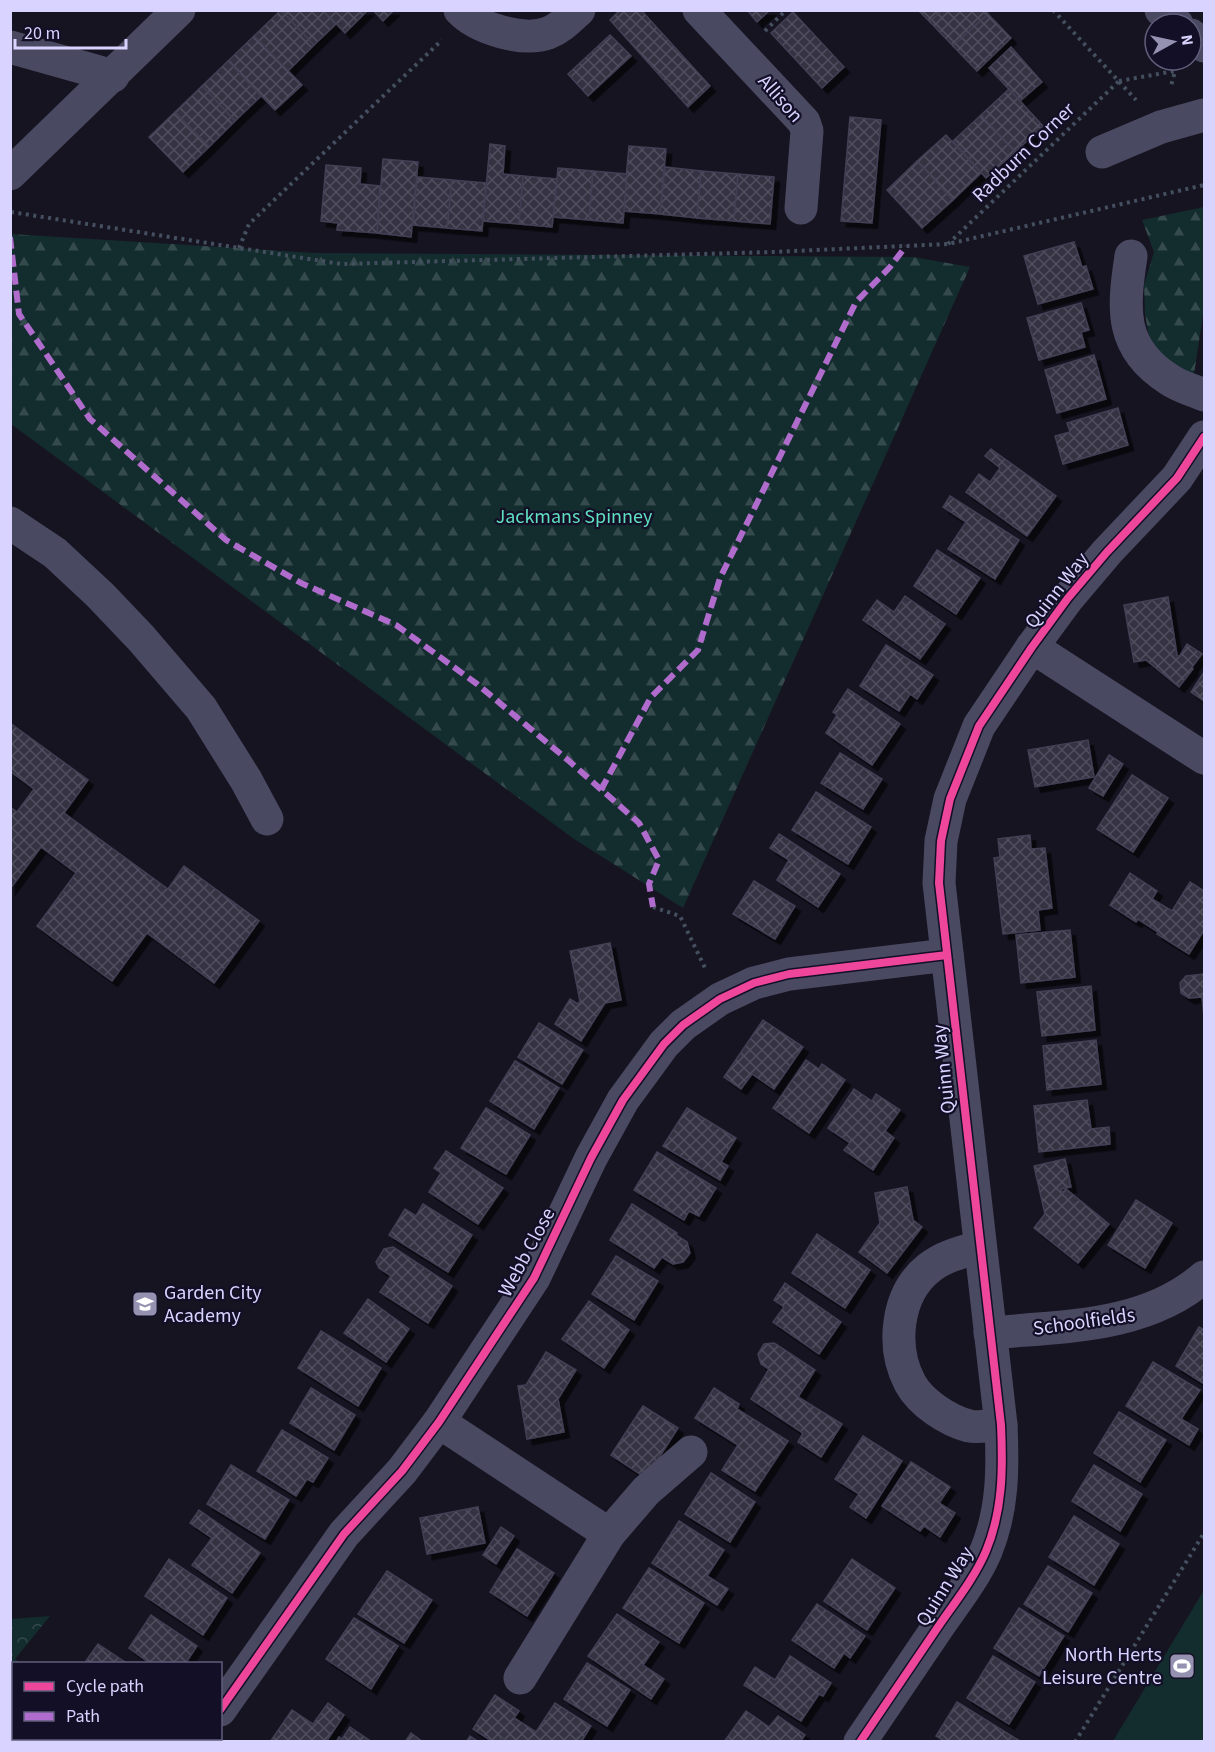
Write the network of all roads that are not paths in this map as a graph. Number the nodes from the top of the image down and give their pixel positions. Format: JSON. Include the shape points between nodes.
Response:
{"nodes":[{"id":1,"x":179,"y":10,"type":"edge"},
{"id":2,"x":579,"y":10,"type":"edge"},
{"id":3,"x":699,"y":10,"type":"edge"},
{"id":4,"x":464,"y":14,"type":"edge"},
{"id":5,"x":10,"y":47,"type":"edge"},
{"id":6,"x":113,"y":76,"type":"junction"},
{"id":7,"x":1204,"y":115,"type":"edge"},
{"id":8,"x":1101,"y":152,"type":"dead end"},
{"id":9,"x":10,"y":174,"type":"edge"},
{"id":10,"x":801,"y":208,"type":"dead end"},
{"id":11,"x":1131,"y":256,"type":"dead end"},
{"id":12,"x":1204,"y":395,"type":"edge"},
{"id":13,"x":1204,"y":437,"type":"edge"},
{"id":14,"x":10,"y":523,"type":"edge"},
{"id":15,"x":1032,"y":647,"type":"junction"},
{"id":16,"x":1204,"y":758,"type":"edge"},
{"id":17,"x":267,"y":819,"type":"dead end"},
{"id":18,"x":947,"y":955,"type":"junction"},
{"id":19,"x":980,"y":1247,"type":"junction"},
{"id":20,"x":1204,"y":1277,"type":"edge"},
{"id":21,"x":990,"y":1333,"type":"junction"},
{"id":22,"x":439,"y":1422,"type":"junction"},
{"id":23,"x":1001,"y":1425,"type":"junction"},
{"id":24,"x":691,"y":1452,"type":"dead end"},
{"id":25,"x":609,"y":1534,"type":"junction"},
{"id":26,"x":520,"y":1678,"type":"dead end"},
{"id":27,"x":222,"y":1707,"type":"edge"},
{"id":28,"x":860,"y":1742,"type":"edge"}],
"edges":[{"from":1,"to":6,"type":"street"},
{"from":2,"to":4,"type":"street","via":[[563,26],[531,37],[491,29]]},
{"from":3,"to":10,"type":"street","name":"Allison","via":[[804,122],[807,131]]},
{"from":5,"to":6,"type":"street"},
{"from":6,"to":9,"type":"street"},
{"from":7,"to":8,"type":"street"},
{"from":11,"to":12,"type":"street","via":[[1125,297],[1127,325],[1137,349],[1172,382]]},
{"from":13,"to":15,"type":"street","name":"Quinn Way","via":[[1177,478],[1107,552]]},
{"from":14,"to":17,"type":"street","via":[[55,553],[141,638],[201,708]]},
{"from":15,"to":16,"type":"street","name":"Quinn Way"},
{"from":15,"to":18,"type":"street","name":"Quinn Way","via":[[980,726],[950,799],[941,841],[939,883]]},
{"from":18,"to":19,"type":"street","name":"Quinn Way"},
{"from":18,"to":22,"type":"street","name":"Webb Close","via":[[789,974],[754,983],[720,999],[683,1025],[623,1100],[534,1278]]},
{"from":19,"to":21,"type":"street","name":"Quinn Way"},
{"from":19,"to":23,"type":"street","via":[[945,1257],[927,1269],[911,1288],[902,1309],[901,1357],[911,1383],[927,1403],[971,1427]]},
{"from":20,"to":21,"type":"street","name":"Schoolfields","via":[[1169,1303],[1124,1318]]},
{"from":21,"to":23,"type":"street","name":"Quinn Way"},
{"from":22,"to":25,"type":"street"},
{"from":22,"to":27,"type":"street","name":"Webb Close","via":[[402,1471],[344,1534]]},
{"from":23,"to":28,"type":"street","name":"Quinn Way","via":[[1001,1492],[986,1551],[970,1581]]},
{"from":24,"to":25,"type":"street","via":[[646,1491]]},
{"from":25,"to":26,"type":"street"}]}
